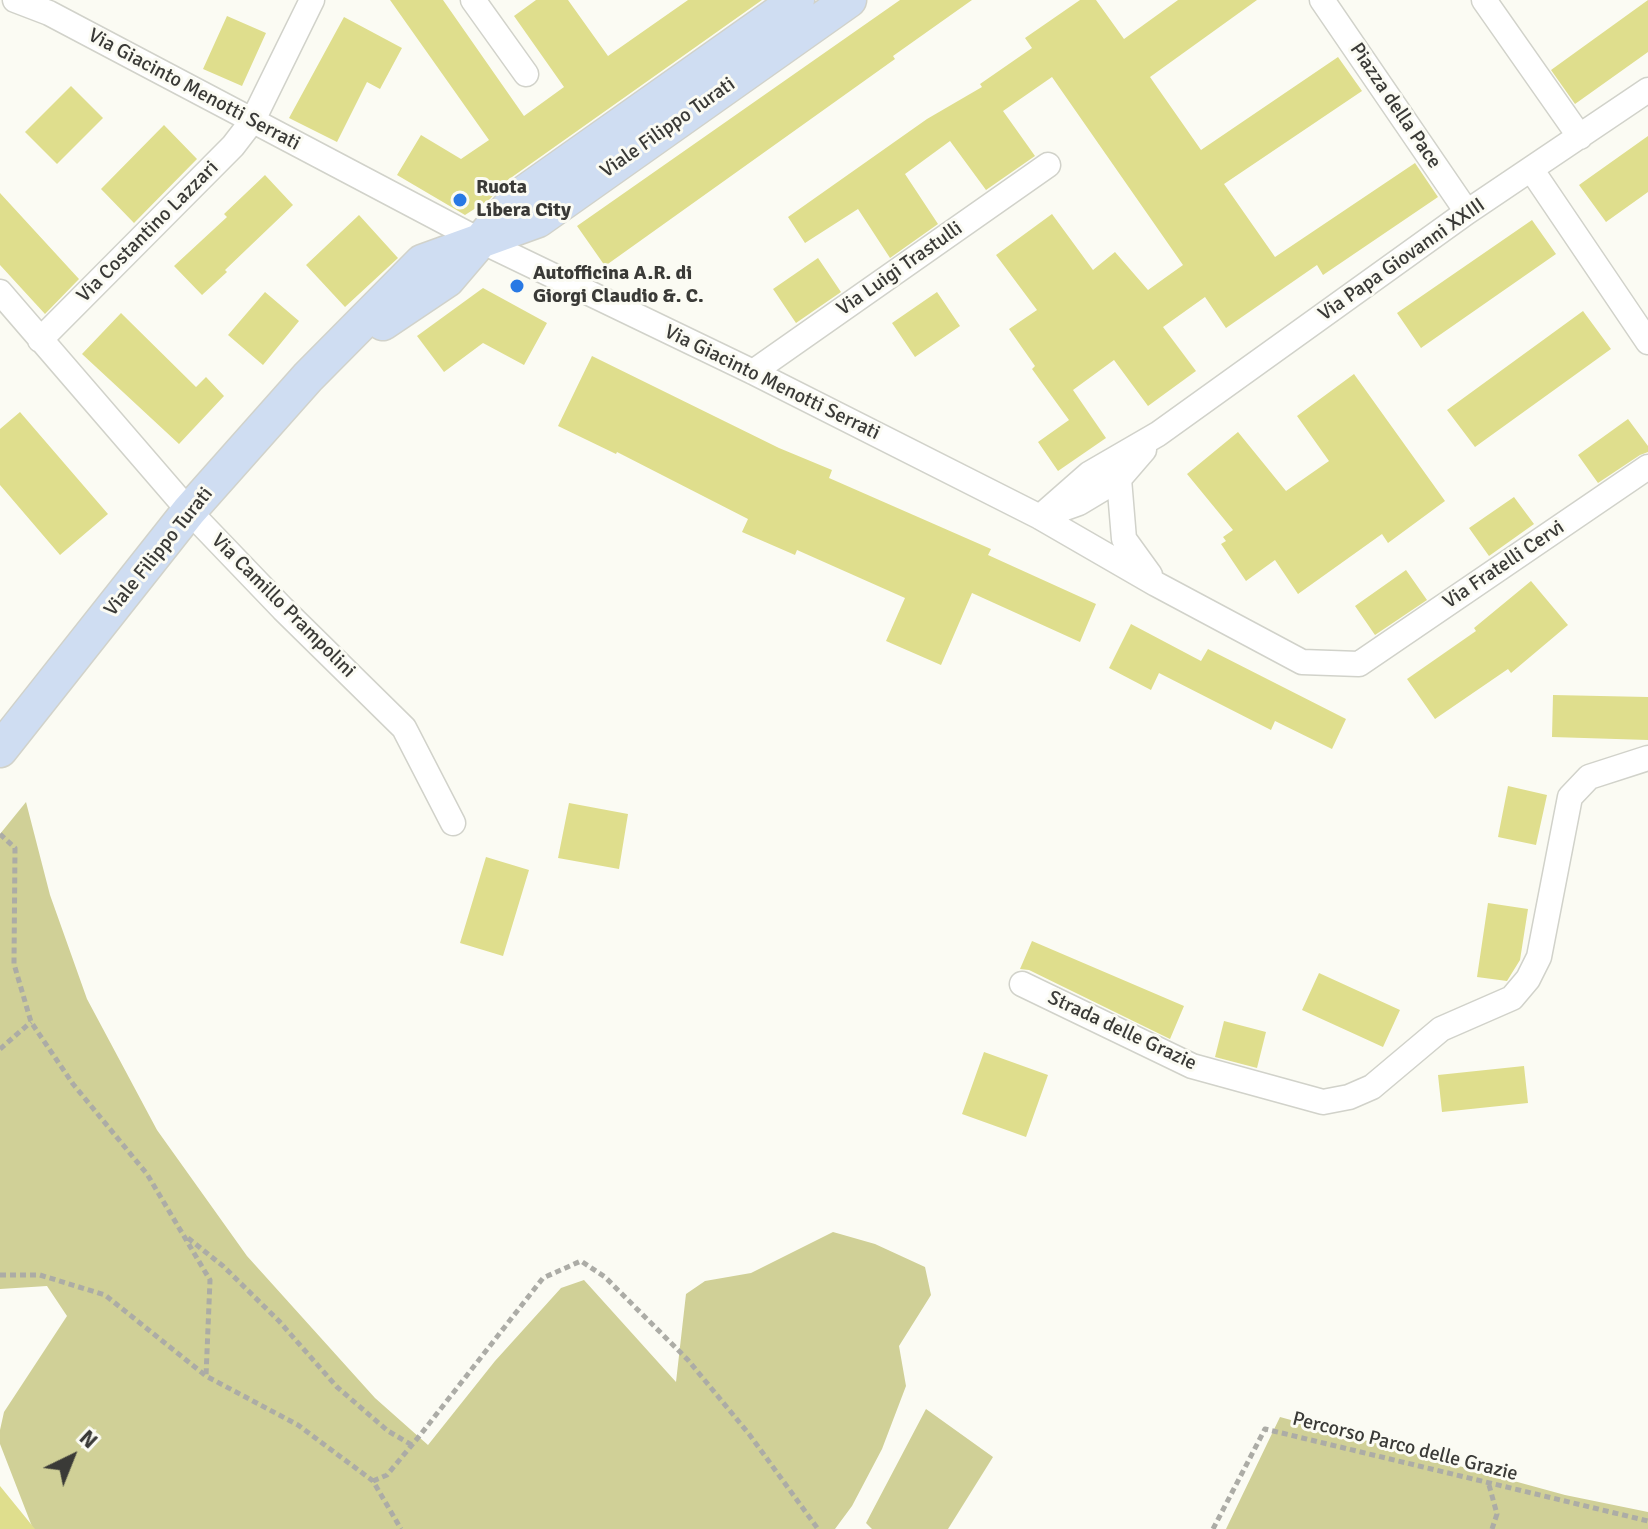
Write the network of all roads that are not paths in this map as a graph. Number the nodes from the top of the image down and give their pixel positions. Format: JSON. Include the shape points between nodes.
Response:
{"nodes":[{"id":1,"x":15,"y":0,"type":"edge"},
{"id":2,"x":312,"y":0,"type":"edge"},
{"id":3,"x":473,"y":0,"type":"edge"},
{"id":4,"x":797,"y":0,"type":"edge"},
{"id":5,"x":849,"y":0,"type":"edge"},
{"id":6,"x":1322,"y":0,"type":"edge"},
{"id":7,"x":1484,"y":0,"type":"edge"},
{"id":8,"x":526,"y":74,"type":"dead end"},
{"id":9,"x":1648,"y":90,"type":"edge"},
{"id":10,"x":253,"y":120,"type":"junction"},
{"id":11,"x":1580,"y":137,"type":"junction"},
{"id":12,"x":1048,"y":165,"type":"dead end"},
{"id":13,"x":1531,"y":169,"type":"junction"},
{"id":14,"x":1467,"y":212,"type":"junction"},
{"id":15,"x":479,"y":240,"type":"junction"},
{"id":16,"x":0,"y":292,"type":"edge"},
{"id":17,"x":40,"y":340,"type":"junction"},
{"id":18,"x":1648,"y":342,"type":"edge"},
{"id":19,"x":753,"y":372,"type":"junction"},
{"id":20,"x":1158,"y":434,"type":"junction"},
{"id":21,"x":1648,"y":467,"type":"edge"},
{"id":22,"x":1119,"y":479,"type":"junction"},
{"id":23,"x":189,"y":511,"type":"junction"},
{"id":24,"x":1040,"y":517,"type":"junction"},
{"id":25,"x":1156,"y":584,"type":"junction"},
{"id":26,"x":1359,"y":664,"type":"joint"},
{"id":27,"x":0,"y":750,"type":"edge"},
{"id":28,"x":1648,"y":758,"type":"edge"},
{"id":29,"x":453,"y":823,"type":"dead end"},
{"id":30,"x":1022,"y":984,"type":"dead end"}],
"edges":[{"from":1,"to":10,"type":"street","name":"Via Giacinto Menotti Serrati"},
{"from":2,"to":10,"type":"street","name":"Via Costantino Lazzari"},
{"from":3,"to":8,"type":"street"},
{"from":4,"to":15,"type":"street","name":"Viale Filippo Turati","via":[[517,198]]},
{"from":5,"to":15,"type":"street","name":"Viale Filippo Turati","via":[[538,220]]},
{"from":6,"to":14,"type":"street","name":"Piazza della Pace"},
{"from":7,"to":11,"type":"street"},
{"from":9,"to":11,"type":"street","name":"Via Papa Giovanni XXIII"},
{"from":10,"to":15,"type":"street","name":"Via Giacinto Menotti Serrati"},
{"from":10,"to":17,"type":"street","name":"Via Costantino Lazzari"},
{"from":11,"to":13,"type":"street","name":"Via Papa Giovanni XXIII"},
{"from":12,"to":19,"type":"street","name":"Via Luigi Trastulli"},
{"from":13,"to":14,"type":"street","name":"Via Papa Giovanni XXIII"},
{"from":13,"to":18,"type":"street"},
{"from":14,"to":20,"type":"street","name":"Via Papa Giovanni XXIII"},
{"from":15,"to":19,"type":"street","name":"Via Giacinto Menotti Serrati"},
{"from":15,"to":23,"type":"street","name":"Viale Filippo Turati","via":[[447,280],[308,377]]},
{"from":16,"to":17,"type":"street","name":"Via Camillo Prampolini"},
{"from":17,"to":23,"type":"street","name":"Via Camillo Prampolini"},
{"from":19,"to":24,"type":"street","name":"Via Giacinto Menotti Serrati"},
{"from":20,"to":22,"type":"street","name":"Via Papa Giovanni XXIII"},
{"from":20,"to":24,"type":"street","name":"Via Papa Giovanni XXIII","via":[[1089,474]]},
{"from":21,"to":26,"type":"street","name":"Via Fratelli Cervi"},
{"from":22,"to":24,"type":"street","name":"Via Papa Giovanni XXIII","via":[[1079,503]]},
{"from":22,"to":25,"type":"street","via":[[1124,539]]},
{"from":23,"to":27,"type":"street","name":"Viale Filippo Turati"},
{"from":23,"to":29,"type":"street","name":"Via Camillo Prampolini","via":[[404,728]]},
{"from":24,"to":25,"type":"street","name":"Via Giacinto Menotti Serrati"},
{"from":25,"to":26,"type":"street","name":"Via Giacinto Menotti Serrati","via":[[1302,662]]},
{"from":28,"to":30,"type":"street","name":"Strada delle Grazie","via":[[1589,777],[1570,797],[1539,957],[1512,998],[1441,1029],[1372,1087],[1349,1097],[1323,1102],[1192,1066]]}]}
